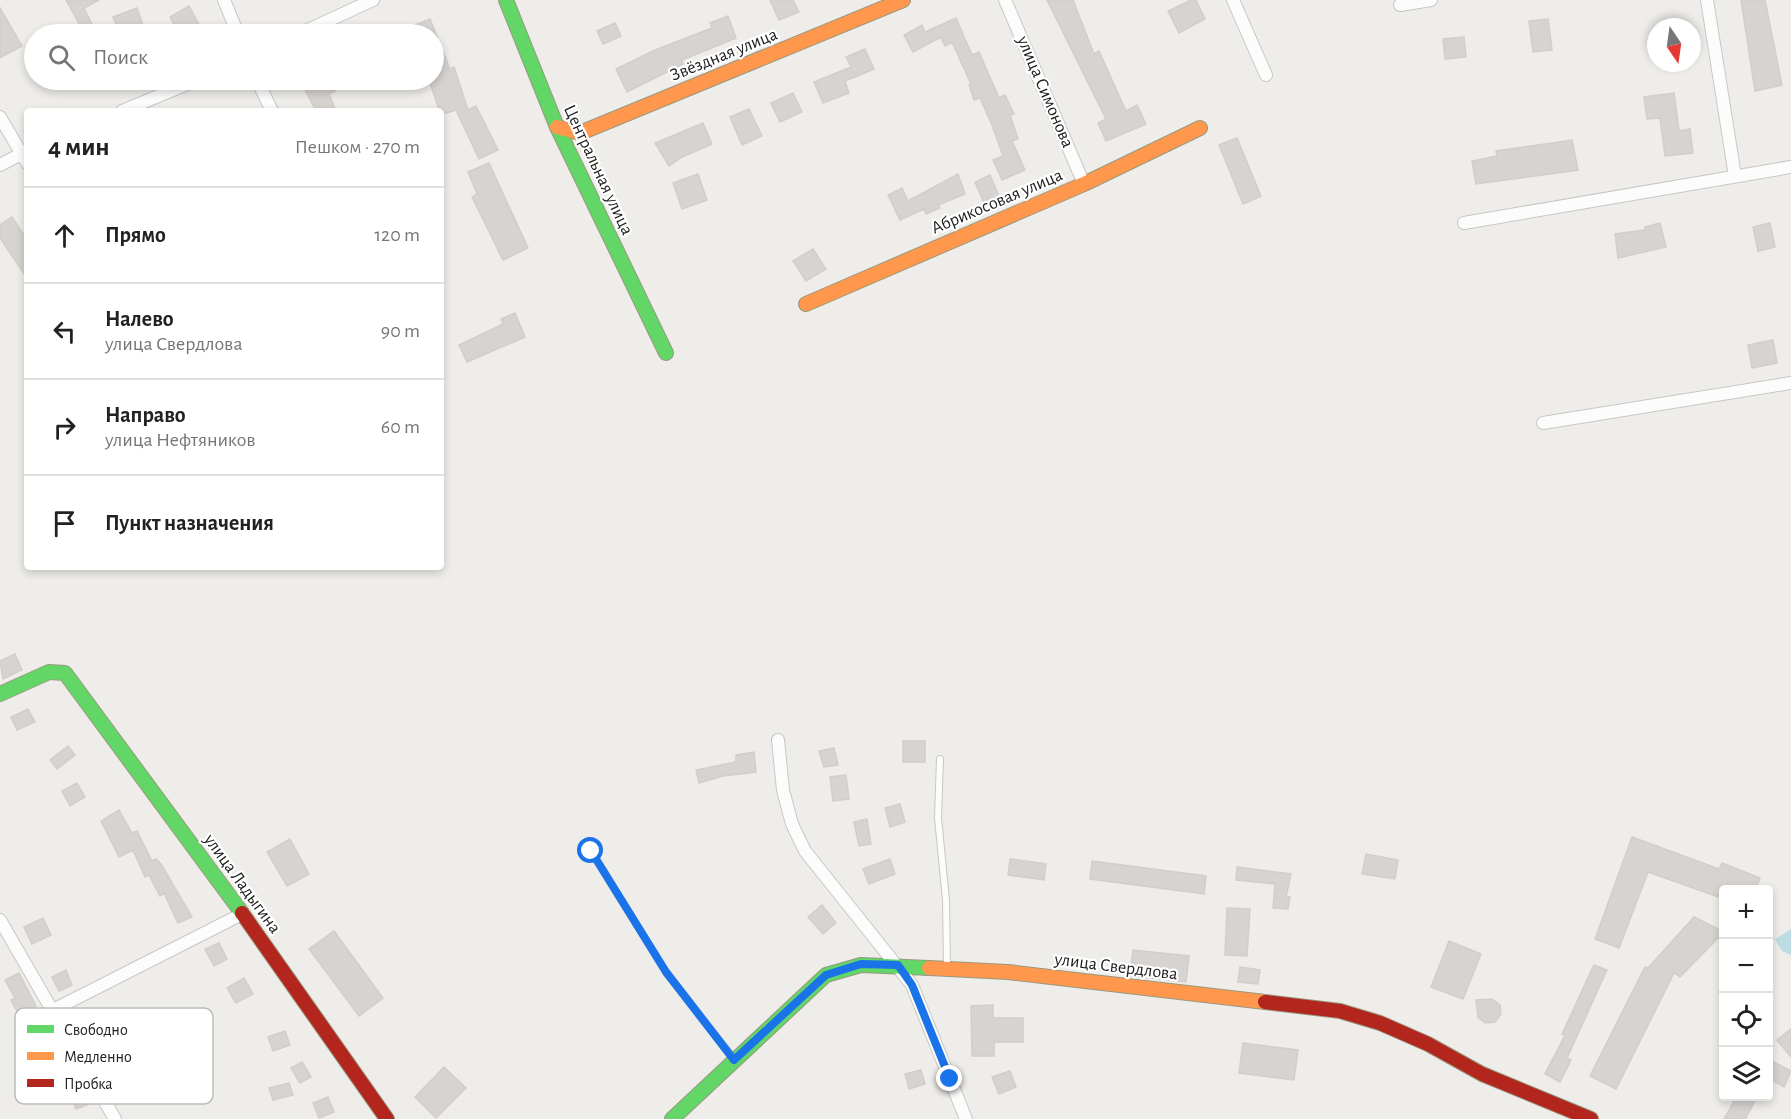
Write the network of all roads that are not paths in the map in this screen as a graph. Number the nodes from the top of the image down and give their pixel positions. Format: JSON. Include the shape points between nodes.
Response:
{"nodes":[{"id":1,"x":224,"y":0,"type":"edge"},
{"id":2,"x":373,"y":0,"type":"edge"},
{"id":3,"x":506,"y":0,"type":"edge"},
{"id":4,"x":903,"y":0,"type":"edge"},
{"id":5,"x":1005,"y":0,"type":"edge"},
{"id":6,"x":1233,"y":0,"type":"edge"},
{"id":7,"x":1431,"y":0,"type":"edge"},
{"id":8,"x":1707,"y":0,"type":"edge"},
{"id":9,"x":1400,"y":5,"type":"dead end"},
{"id":10,"x":234,"y":24,"type":"edge"},
{"id":11,"x":321,"y":24,"type":"edge"},
{"id":12,"x":1266,"y":75,"type":"dead end"},
{"id":13,"x":173,"y":90,"type":"edge"},
{"id":14,"x":263,"y":90,"type":"edge"},
{"id":15,"x":129,"y":108,"type":"edge"},
{"id":16,"x":271,"y":108,"type":"edge"},
{"id":17,"x":0,"y":117,"type":"edge"},
{"id":18,"x":557,"y":127,"type":"junction"},
{"id":19,"x":1200,"y":128,"type":"dead end"},
{"id":20,"x":24,"y":153,"type":"edge"},
{"id":21,"x":24,"y":155,"type":"edge"},
{"id":22,"x":0,"y":165,"type":"edge"},
{"id":23,"x":1791,"y":167,"type":"edge"},
{"id":24,"x":1735,"y":176,"type":"junction"},
{"id":25,"x":1084,"y":184,"type":"junction"},
{"id":26,"x":1464,"y":223,"type":"dead end"},
{"id":27,"x":806,"y":304,"type":"dead end"},
{"id":28,"x":666,"y":353,"type":"dead end"},
{"id":29,"x":1791,"y":383,"type":"edge"},
{"id":30,"x":1544,"y":423,"type":"dead end"},
{"id":31,"x":0,"y":694,"type":"edge"},
{"id":32,"x":778,"y":740,"type":"dead end"},
{"id":33,"x":940,"y":759,"type":"dead end"},
{"id":34,"x":591,"y":851,"type":"dead end"},
{"id":35,"x":242,"y":914,"type":"junction"},
{"id":36,"x":0,"y":920,"type":"edge"},
{"id":37,"x":898,"y":965,"type":"junction"},
{"id":38,"x":947,"y":968,"type":"junction"},
{"id":39,"x":52,"y":1008,"type":"edge"},
{"id":40,"x":57,"y":1008,"type":"edge"},
{"id":41,"x":734,"y":1060,"type":"junction"},
{"id":42,"x":106,"y":1104,"type":"edge"},
{"id":43,"x":115,"y":1119,"type":"edge"},
{"id":44,"x":387,"y":1119,"type":"edge"},
{"id":45,"x":672,"y":1119,"type":"edge"},
{"id":46,"x":966,"y":1119,"type":"edge"},
{"id":47,"x":1592,"y":1119,"type":"edge"}],
"edges":[{"from":1,"to":10,"type":"street"},
{"from":2,"to":11,"type":"street"},
{"from":3,"to":18,"type":"street","name":"Центральная улица"},
{"from":4,"to":18,"type":"street","name":"Звёздная улица","via":[[580,133]]},
{"from":5,"to":25,"type":"street","name":"улица Симонова"},
{"from":6,"to":12,"type":"street"},
{"from":7,"to":9,"type":"street"},
{"from":8,"to":24,"type":"street"},
{"from":13,"to":15,"type":"street"},
{"from":14,"to":16,"type":"street"},
{"from":17,"to":20,"type":"street"},
{"from":18,"to":28,"type":"street","name":"Центральная улица"},
{"from":19,"to":25,"type":"street","name":"Абрикосовая улица"},
{"from":21,"to":22,"type":"street"},
{"from":23,"to":24,"type":"street"},
{"from":24,"to":26,"type":"street"},
{"from":25,"to":27,"type":"street","name":"Абрикосовая улица"},
{"from":29,"to":30,"type":"street"},
{"from":31,"to":35,"type":"street","name":"улица Ладыгина","via":[[49,672],[65,673]]},
{"from":32,"to":37,"type":"street","via":[[783,790],[792,824],[805,851]]},
{"from":33,"to":38,"type":"lane","via":[[938,818],[946,900]]},
{"from":34,"to":41,"type":"lane","via":[[666,972]]},
{"from":35,"to":40,"type":"street"},
{"from":35,"to":44,"type":"street","name":"улица Ладыгина"},
{"from":36,"to":39,"type":"street"},
{"from":37,"to":38,"type":"street","name":"улица Свердлова"},
{"from":37,"to":41,"type":"street","name":"улица Свердлова","via":[[861,964],[826,975]]},
{"from":37,"to":46,"type":"street","via":[[912,985]]},
{"from":38,"to":47,"type":"street","name":"улица Свердлова","via":[[1340,1011],[1380,1023],[1482,1074]]},
{"from":41,"to":45,"type":"street","name":"улица Свердлова"},
{"from":42,"to":43,"type":"street"}]}
